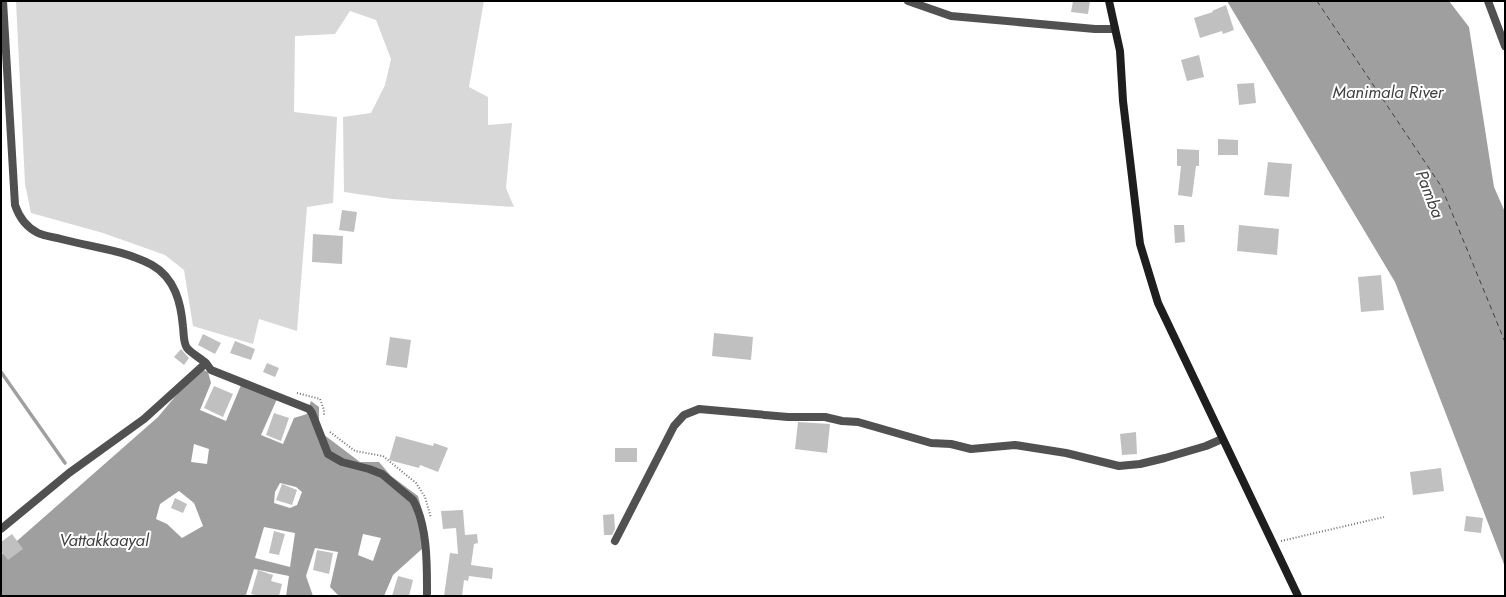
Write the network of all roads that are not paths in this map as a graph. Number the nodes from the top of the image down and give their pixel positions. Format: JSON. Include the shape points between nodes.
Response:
{"nodes":[{"id":1,"x":3,"y":1,"type":"edge"},
{"id":2,"x":908,"y":1,"type":"edge"},
{"id":3,"x":1108,"y":1,"type":"edge"},
{"id":4,"x":1488,"y":1,"type":"edge"},
{"id":5,"x":1115,"y":29,"type":"junction"},
{"id":6,"x":1505,"y":46,"type":"edge"},
{"id":7,"x":206,"y":363,"type":"junction"},
{"id":8,"x":1222,"y":439,"type":"junction"},
{"id":9,"x":1,"y":529,"type":"edge"},
{"id":10,"x":615,"y":541,"type":"dead end"},
{"id":11,"x":426,"y":596,"type":"edge"},
{"id":12,"x":1298,"y":596,"type":"edge"}],
"edges":[{"from":1,"to":7,"type":"street","via":[[15,205],[18,214],[38,233],[127,254],[152,265],[164,274],[178,296],[185,343],[188,349]]},
{"from":2,"to":5,"type":"street","via":[[951,16]]},
{"from":3,"to":5,"type":"main road"},
{"from":4,"to":6,"type":"street"},
{"from":5,"to":8,"type":"main road","via":[[1120,51],[1123,101],[1140,244],[1158,303]]},
{"from":7,"to":9,"type":"street","via":[[144,419],[69,472]]},
{"from":7,"to":11,"type":"street","via":[[211,370],[309,408],[328,454],[342,462],[382,474],[413,500],[423,530]]},
{"from":8,"to":10,"type":"street","via":[[1165,458],[1119,466],[1066,453],[1015,445],[971,449],[952,444],[931,443],[858,422],[825,417],[788,417],[699,409],[684,414],[674,426]]},
{"from":8,"to":12,"type":"main road"}]}
